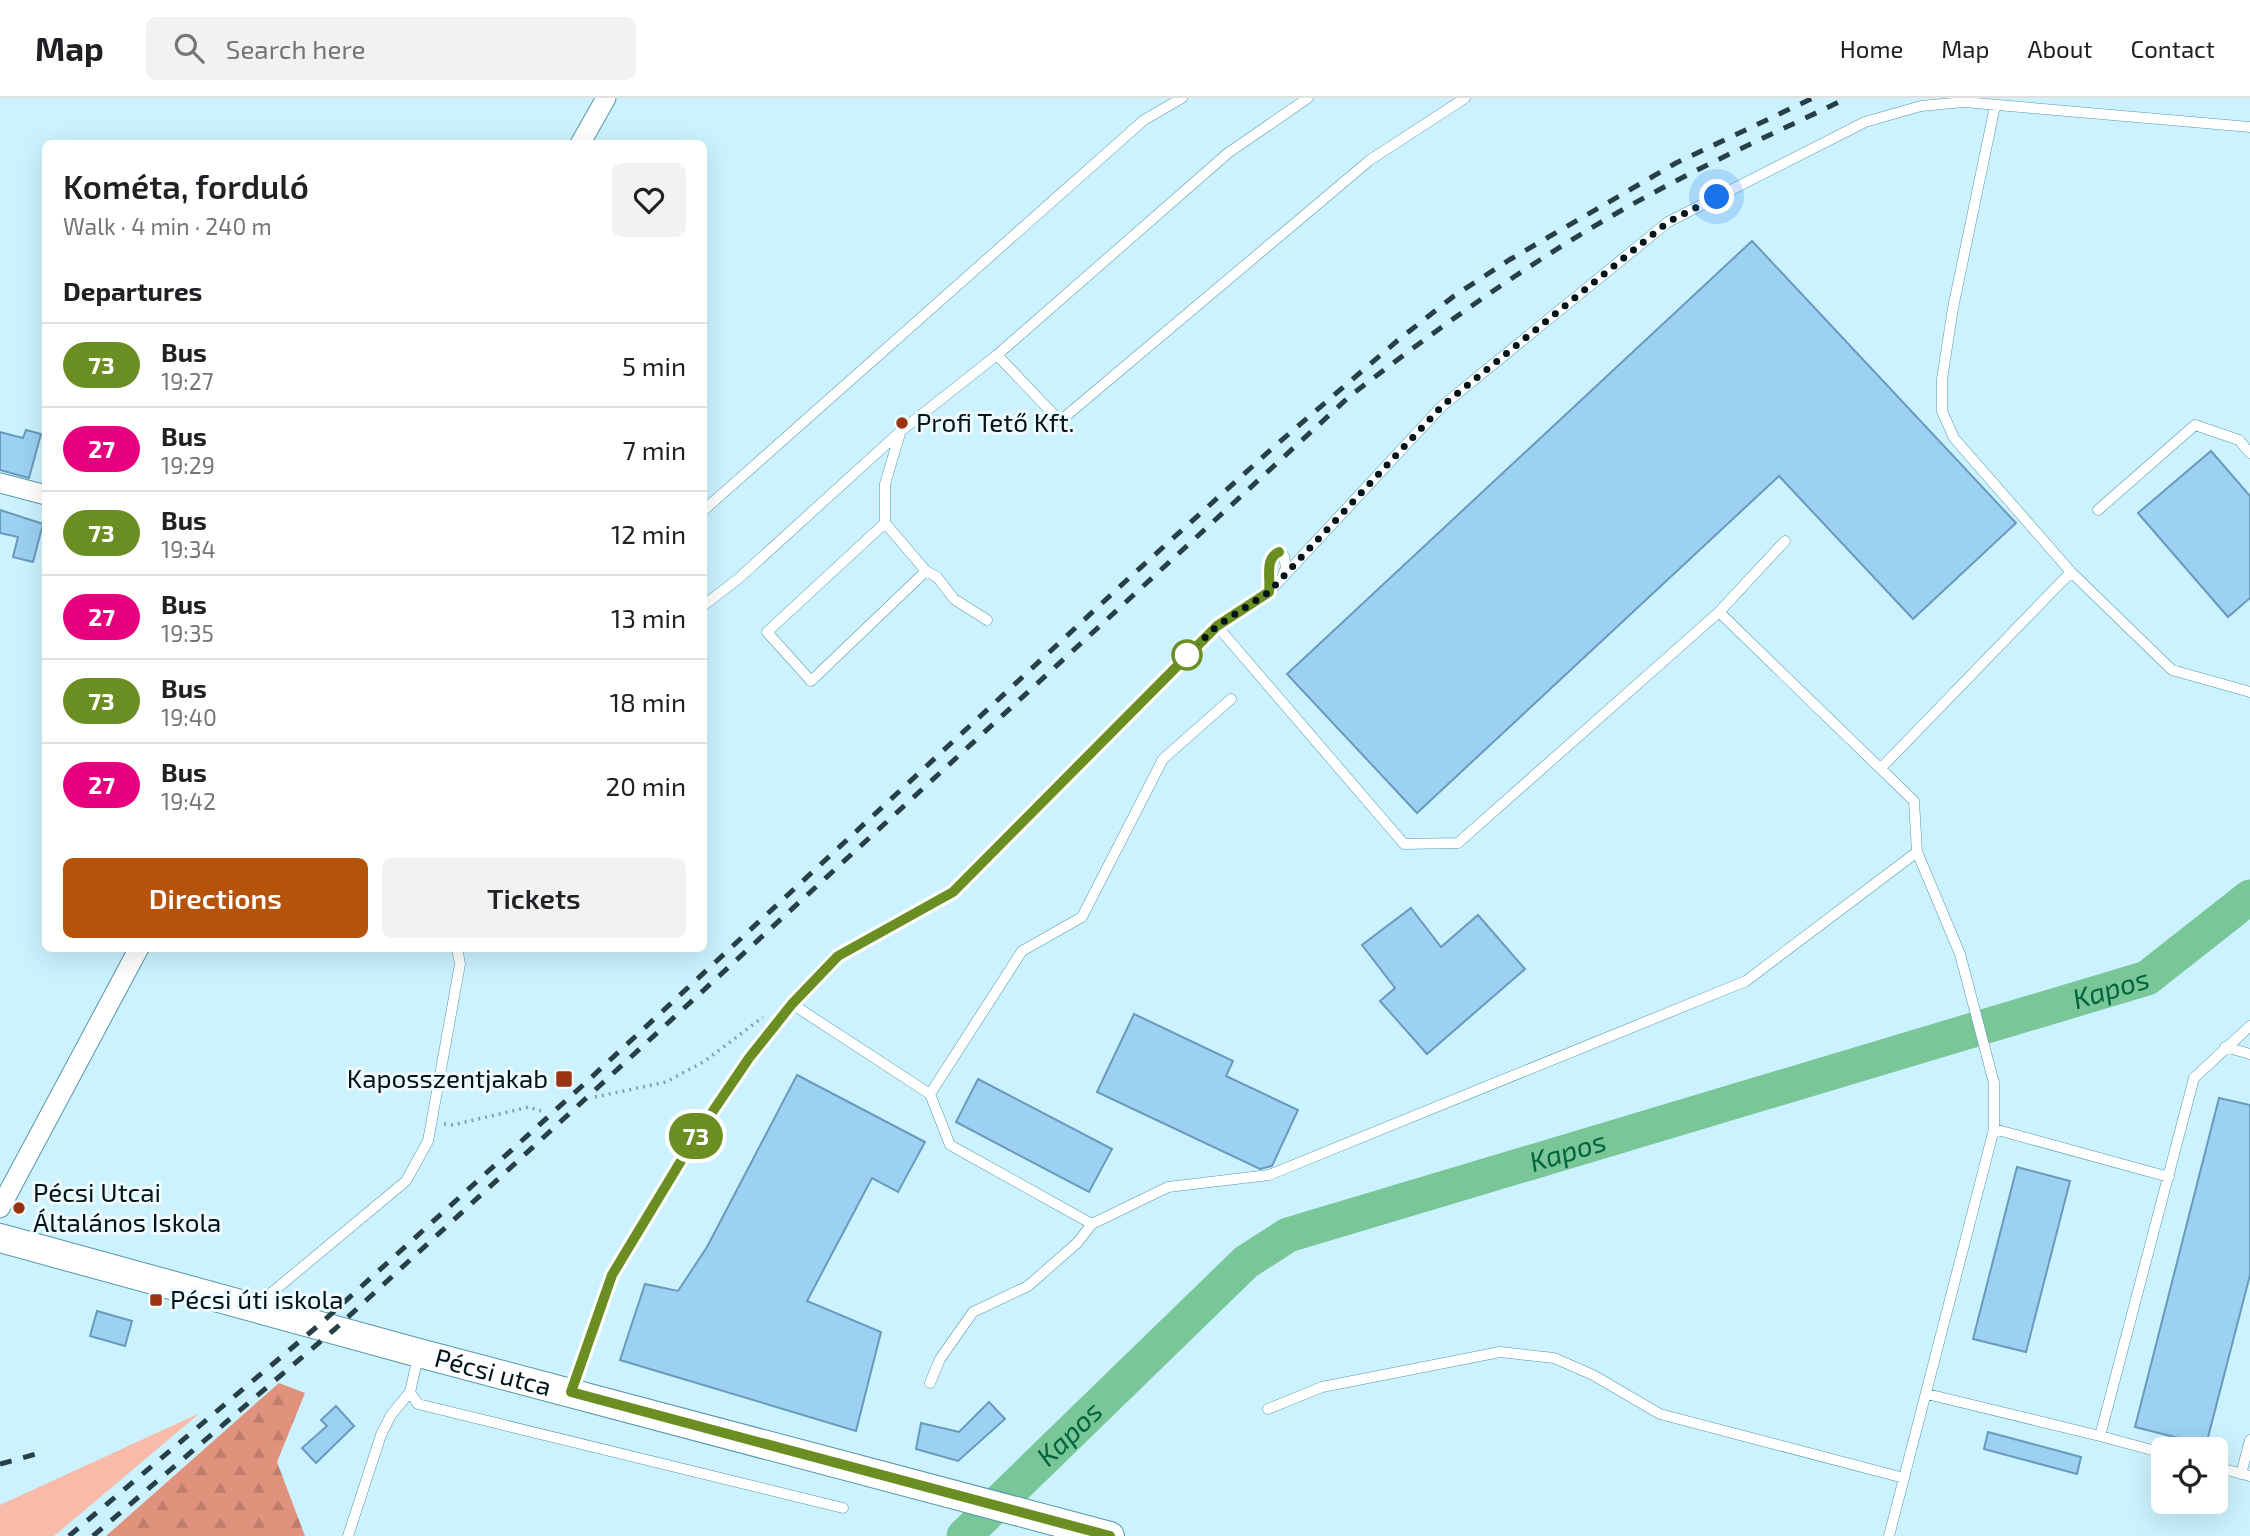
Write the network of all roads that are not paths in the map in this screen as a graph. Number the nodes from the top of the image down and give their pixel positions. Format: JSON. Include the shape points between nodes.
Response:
{"nodes":[{"id":1,"x":606,"y":98,"type":"edge"},
{"id":2,"x":1182,"y":98,"type":"edge"},
{"id":3,"x":1308,"y":98,"type":"edge"},
{"id":4,"x":1465,"y":98,"type":"edge"},
{"id":5,"x":1995,"y":106,"type":"junction"},
{"id":6,"x":2250,"y":125,"type":"edge"},
{"id":7,"x":582,"y":140,"type":"edge"},
{"id":8,"x":997,"y":355,"type":"junction"},
{"id":9,"x":902,"y":430,"type":"junction"},
{"id":10,"x":2250,"y":453,"type":"edge"},
{"id":11,"x":0,"y":483,"type":"edge"},
{"id":12,"x":42,"y":494,"type":"edge"},
{"id":13,"x":707,"y":507,"type":"edge"},
{"id":14,"x":2098,"y":510,"type":"dead end"},
{"id":15,"x":885,"y":523,"type":"junction"},
{"id":16,"x":1785,"y":541,"type":"dead end"},
{"id":17,"x":926,"y":571,"type":"junction"},
{"id":18,"x":2070,"y":572,"type":"junction"},
{"id":19,"x":1281,"y":579,"type":"junction"},
{"id":20,"x":1269,"y":592,"type":"junction"},
{"id":21,"x":707,"y":603,"type":"edge"},
{"id":22,"x":1719,"y":612,"type":"junction"},
{"id":23,"x":987,"y":620,"type":"dead end"},
{"id":24,"x":1217,"y":626,"type":"junction"},
{"id":25,"x":2250,"y":692,"type":"edge"},
{"id":26,"x":1231,"y":699,"type":"dead end"},
{"id":27,"x":1882,"y":767,"type":"junction"},
{"id":28,"x":1917,"y":852,"type":"junction"},
{"id":29,"x":137,"y":952,"type":"edge"},
{"id":30,"x":458,"y":952,"type":"edge"},
{"id":31,"x":792,"y":1004,"type":"junction"},
{"id":32,"x":2250,"y":1026,"type":"edge"},
{"id":33,"x":2225,"y":1048,"type":"junction"},
{"id":34,"x":2250,"y":1054,"type":"edge"},
{"id":35,"x":930,"y":1094,"type":"junction"},
{"id":36,"x":1994,"y":1129,"type":"junction"},
{"id":37,"x":2169,"y":1177,"type":"junction"},
{"id":38,"x":0,"y":1208,"type":"edge"},
{"id":39,"x":1092,"y":1224,"type":"junction"},
{"id":40,"x":0,"y":1238,"type":"edge"},
{"id":41,"x":254,"y":1307,"type":"junction"},
{"id":42,"x":419,"y":1353,"type":"junction"},
{"id":43,"x":930,"y":1383,"type":"dead end"},
{"id":44,"x":410,"y":1392,"type":"junction"},
{"id":45,"x":571,"y":1392,"type":"junction"},
{"id":46,"x":1927,"y":1394,"type":"junction"},
{"id":47,"x":1268,"y":1409,"type":"dead end"},
{"id":48,"x":2100,"y":1436,"type":"junction"},
{"id":49,"x":2250,"y":1440,"type":"edge"},
{"id":50,"x":2151,"y":1450,"type":"edge"},
{"id":51,"x":2228,"y":1470,"type":"edge"},
{"id":52,"x":2246,"y":1475,"type":"edge"},
{"id":53,"x":1904,"y":1478,"type":"junction"},
{"id":54,"x":843,"y":1508,"type":"dead end"},
{"id":55,"x":1040,"y":1523,"type":"edge"},
{"id":56,"x":348,"y":1536,"type":"edge"},
{"id":57,"x":1110,"y":1536,"type":"edge"},
{"id":58,"x":1889,"y":1536,"type":"edge"}],
"edges":[{"from":1,"to":7,"type":"street"},
{"from":2,"to":13,"type":"lane","via":[[1144,120]]},
{"from":3,"to":8,"type":"lane","via":[[1228,153]]},
{"from":4,"to":8,"type":"lane","via":[[1370,160],[1060,421]]},
{"from":5,"to":6,"type":"lane"},
{"from":5,"to":18,"type":"lane","via":[[1953,307],[1942,411],[1954,438]]},
{"from":5,"to":19,"type":"lane","via":[[1964,102],[1921,106],[1865,122],[1668,222],[1442,406]]},
{"from":8,"to":9,"type":"lane"},
{"from":9,"to":15,"type":"lane","via":[[886,484]]},
{"from":9,"to":21,"type":"lane"},
{"from":10,"to":14,"type":"lane","via":[[2239,440],[2195,425]]},
{"from":11,"to":12,"type":"street"},
{"from":15,"to":17,"type":"lane"},
{"from":15,"to":17,"type":"lane","via":[[767,632],[811,681]]},
{"from":16,"to":22,"type":"lane"},
{"from":17,"to":23,"type":"lane","via":[[937,577],[954,599]]},
{"from":18,"to":25,"type":"lane","via":[[2172,670]]},
{"from":18,"to":27,"type":"lane"},
{"from":19,"to":20,"type":"lane"},
{"from":19,"to":20,"type":"lane","via":[[1286,568],[1279,552],[1269,562]]},
{"from":20,"to":24,"type":"lane"},
{"from":22,"to":24,"type":"lane","via":[[1458,843],[1404,844]]},
{"from":22,"to":27,"type":"lane"},
{"from":24,"to":31,"type":"lane","via":[[953,892],[838,956]]},
{"from":26,"to":35,"type":"lane","via":[[1163,759],[1082,917],[1022,951]]},
{"from":27,"to":28,"type":"lane","via":[[1914,801]]},
{"from":28,"to":36,"type":"lane","via":[[1960,954],[1994,1083]]},
{"from":28,"to":39,"type":"lane","via":[[1746,981],[1269,1175],[1168,1187]]},
{"from":29,"to":38,"type":"street"},
{"from":30,"to":41,"type":"lane","via":[[460,964],[428,1141],[406,1181]]},
{"from":31,"to":35,"type":"lane"},
{"from":31,"to":45,"type":"lane","via":[[696,1136],[612,1275]]},
{"from":32,"to":33,"type":"lane"},
{"from":33,"to":34,"type":"lane"},
{"from":33,"to":37,"type":"lane","via":[[2194,1078]]},
{"from":35,"to":39,"type":"lane","via":[[950,1145]]},
{"from":36,"to":37,"type":"lane"},
{"from":36,"to":46,"type":"lane"},
{"from":37,"to":48,"type":"lane"},
{"from":39,"to":43,"type":"lane","via":[[1028,1286],[973,1312],[940,1359]]},
{"from":40,"to":41,"type":"street","name":"Pécsi utca"},
{"from":41,"to":42,"type":"street","name":"Pécsi utca"},
{"from":42,"to":44,"type":"lane"},
{"from":42,"to":45,"type":"street","name":"Pécsi utca"},
{"from":44,"to":54,"type":"lane","via":[[418,1404]]},
{"from":44,"to":56,"type":"lane","via":[[381,1435]]},
{"from":45,"to":55,"type":"street","name":"Pécsi utca","via":[[946,1492]]},
{"from":46,"to":48,"type":"lane"},
{"from":46,"to":53,"type":"lane"},
{"from":47,"to":53,"type":"lane","via":[[1322,1387],[1500,1352],[1554,1358],[1660,1414]]},
{"from":48,"to":50,"type":"lane"},
{"from":49,"to":52,"type":"lane"},
{"from":51,"to":52,"type":"lane"},
{"from":53,"to":58,"type":"lane"},
{"from":55,"to":57,"type":"street","name":"Pécsi utca"}]}
